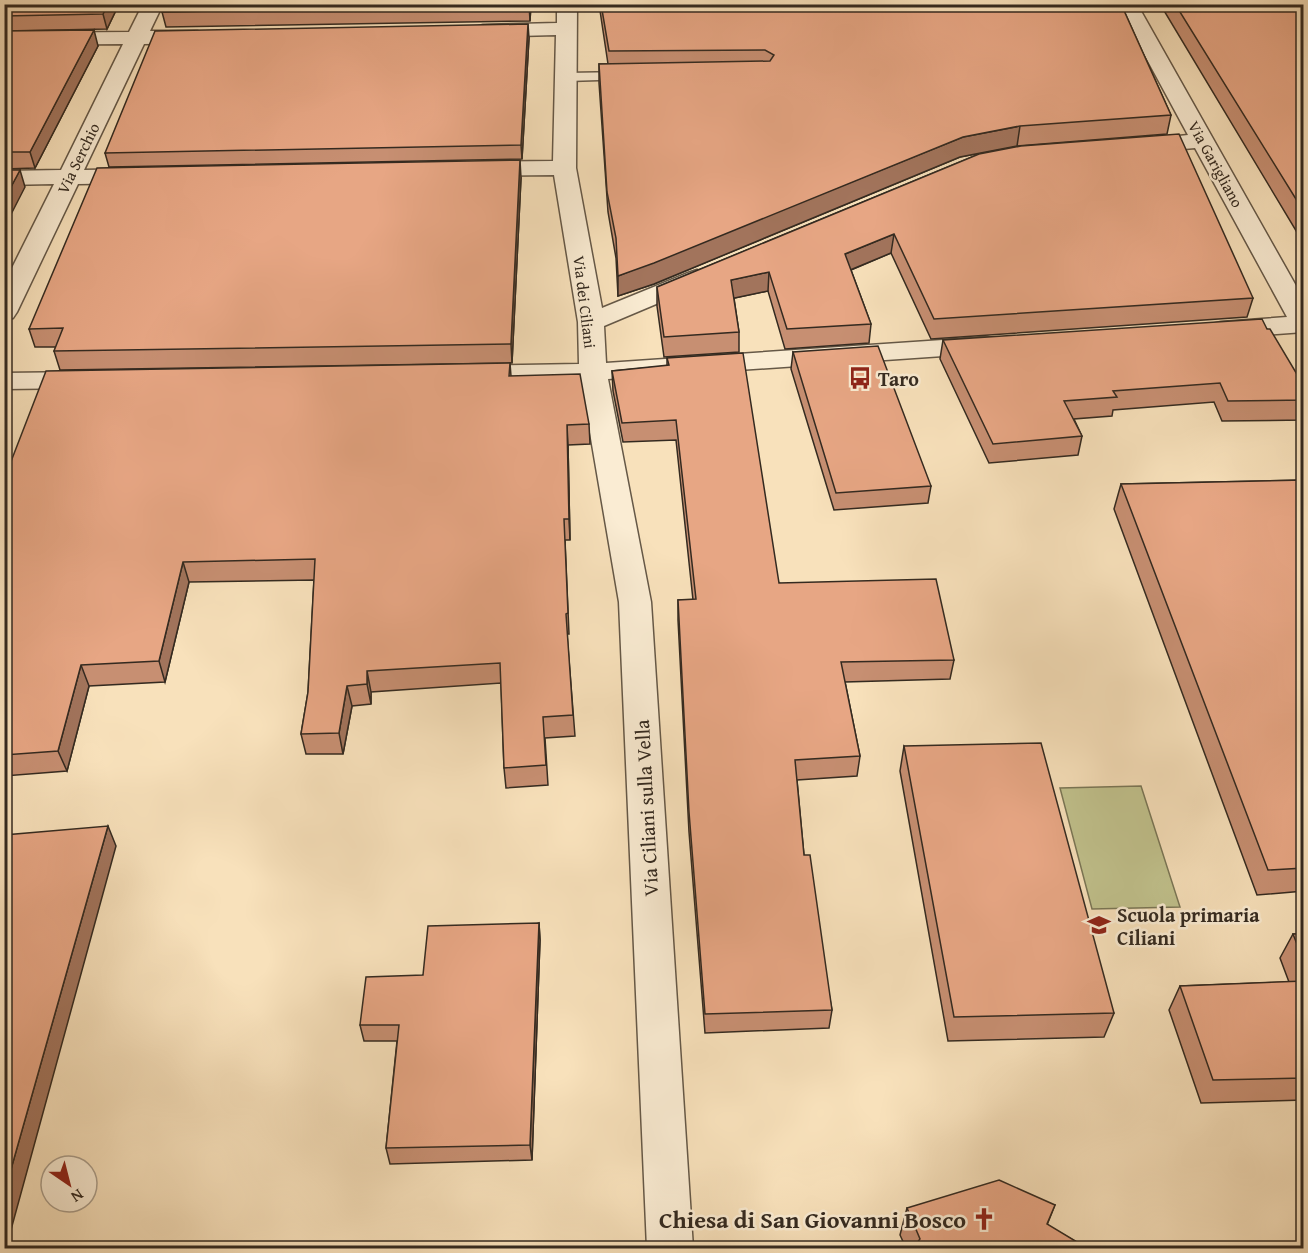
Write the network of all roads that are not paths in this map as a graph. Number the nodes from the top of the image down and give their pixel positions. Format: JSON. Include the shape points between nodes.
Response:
{"nodes":[{"id":1,"x":153,"y":4,"type":"edge"},
{"id":2,"x":567,"y":4,"type":"edge"},
{"id":3,"x":1127,"y":4,"type":"edge"},
{"id":4,"x":568,"y":29,"type":"junction"},
{"id":5,"x":460,"y":31,"type":"edge"},
{"id":6,"x":221,"y":36,"type":"edge"},
{"id":7,"x":137,"y":38,"type":"junction"},
{"id":8,"x":4,"y":39,"type":"edge"},
{"id":9,"x":636,"y":76,"type":"edge"},
{"id":10,"x":567,"y":77,"type":"junction"},
{"id":11,"x":1203,"y":141,"type":"junction"},
{"id":12,"x":1114,"y":147,"type":"edge"},
{"id":13,"x":564,"y":168,"type":"junction"},
{"id":14,"x":458,"y":170,"type":"edge"},
{"id":15,"x":163,"y":175,"type":"edge"},
{"id":16,"x":69,"y":177,"type":"junction"},
{"id":17,"x":4,"y":178,"type":"edge"},
{"id":18,"x":712,"y":271,"type":"edge"},
{"id":19,"x":4,"y":312,"type":"edge"},
{"id":20,"x":591,"y":322,"type":"junction"},
{"id":21,"x":1303,"y":324,"type":"edge"},
{"id":22,"x":1197,"y":331,"type":"edge"},
{"id":23,"x":1007,"y":344,"type":"edge"},
{"id":24,"x":593,"y":372,"type":"junction"},
{"id":25,"x":440,"y":374,"type":"edge"},
{"id":26,"x":110,"y":379,"type":"edge"},
{"id":27,"x":4,"y":381,"type":"edge"},
{"id":28,"x":670,"y":1248,"type":"edge"}],
"edges":[{"from":1,"to":7,"type":"street","name":"Via Serchio"},
{"from":2,"to":4,"type":"street","name":"Via dei Ciliani"},
{"from":3,"to":11,"type":"street","name":"Via Garigliano"},
{"from":4,"to":5,"type":"street"},
{"from":4,"to":10,"type":"street","name":"Via dei Ciliani"},
{"from":6,"to":7,"type":"street"},
{"from":7,"to":8,"type":"street"},
{"from":7,"to":16,"type":"street","name":"Via Serchio"},
{"from":9,"to":10,"type":"lane"},
{"from":10,"to":13,"type":"street","name":"Via dei Ciliani"},
{"from":11,"to":12,"type":"street"},
{"from":11,"to":21,"type":"street","name":"Via Garigliano"},
{"from":13,"to":14,"type":"street"},
{"from":13,"to":20,"type":"street","name":"Via dei Ciliani"},
{"from":15,"to":16,"type":"street"},
{"from":16,"to":17,"type":"street"},
{"from":16,"to":19,"type":"street","name":"Via Serchio"},
{"from":18,"to":20,"type":"street"},
{"from":20,"to":24,"type":"street","name":"Via dei Ciliani"},
{"from":21,"to":22,"type":"street"},
{"from":23,"to":24,"type":"street"},
{"from":24,"to":25,"type":"street","name":"Via dei Ciliani"},
{"from":24,"to":28,"type":"street","name":"Via Ciliani sulla Vella","via":[[635,602]]},
{"from":26,"to":27,"type":"street"}]}
